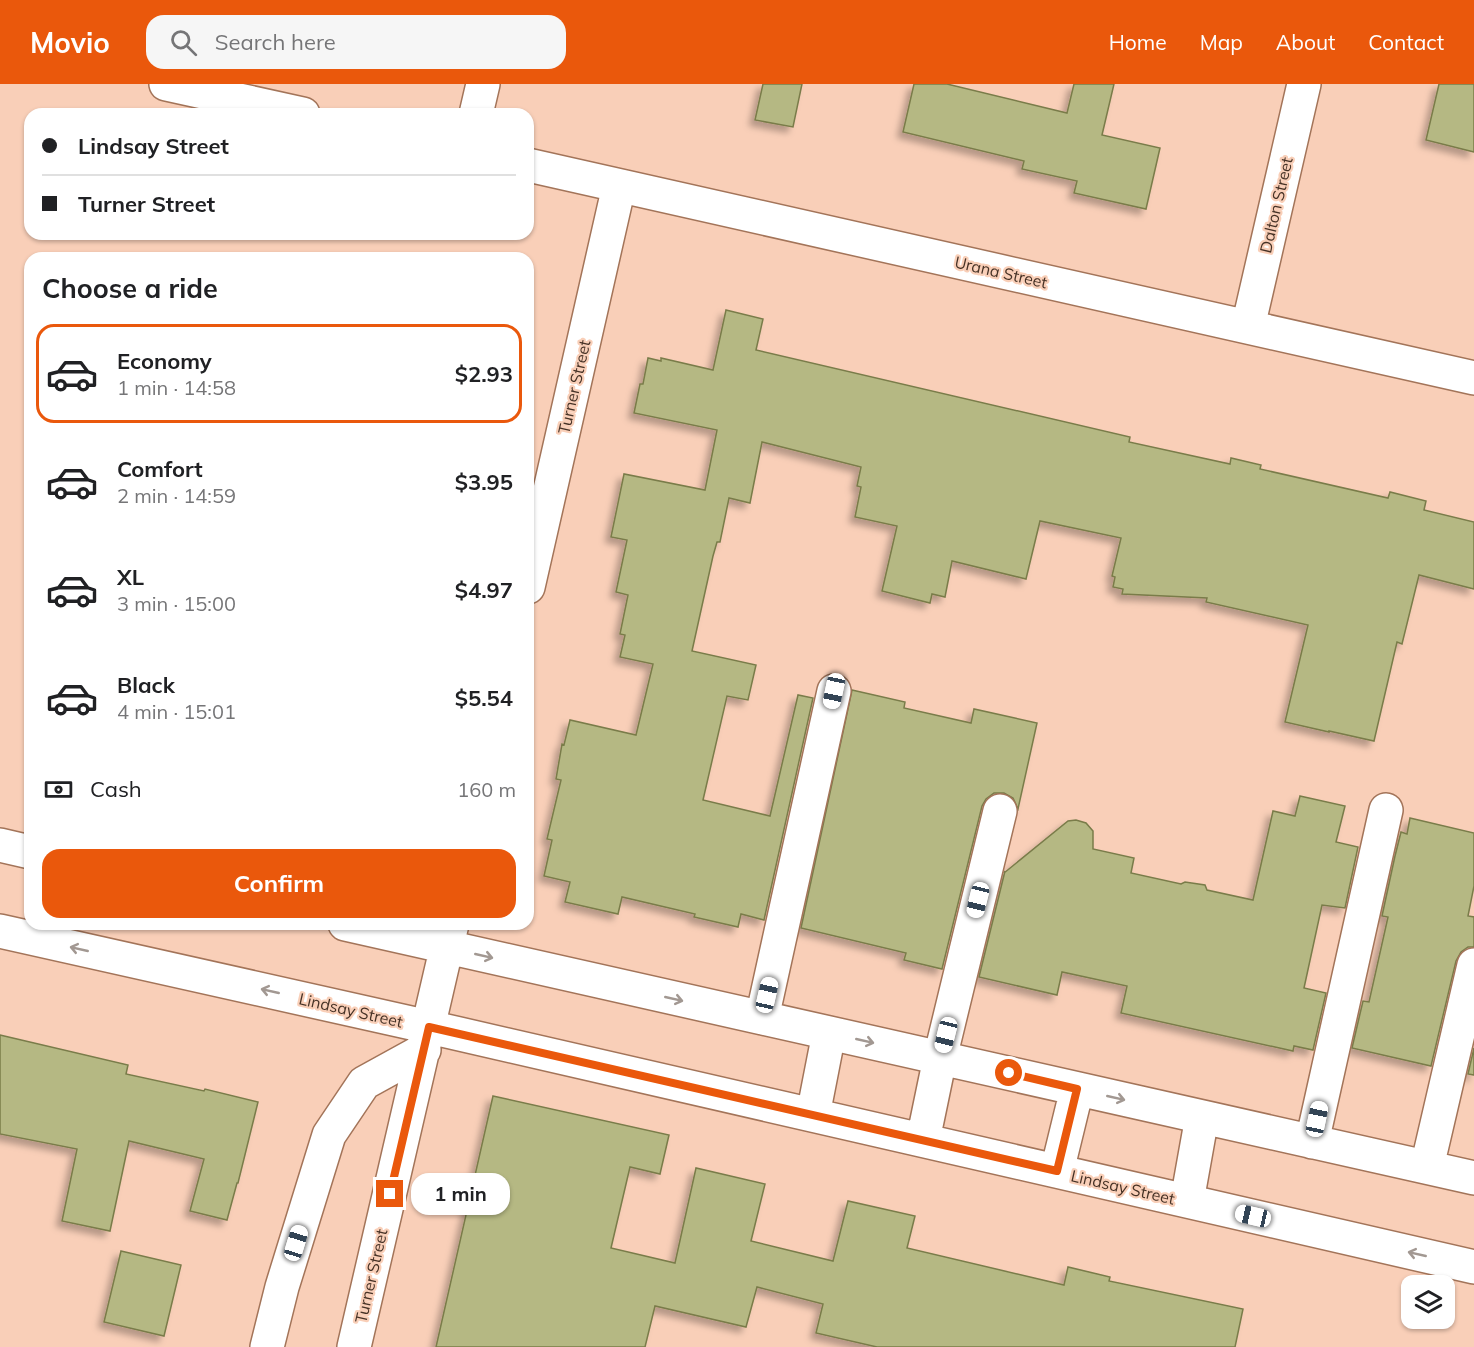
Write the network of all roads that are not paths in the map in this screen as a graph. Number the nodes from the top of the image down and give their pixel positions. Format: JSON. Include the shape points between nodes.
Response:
{"nodes":[{"id":1,"x":166,"y":84,"type":"edge"},
{"id":2,"x":483,"y":84,"type":"edge"},
{"id":3,"x":1304,"y":84,"type":"edge"},
{"id":4,"x":276,"y":108,"type":"edge"},
{"id":5,"x":477,"y":108,"type":"edge"},
{"id":6,"x":534,"y":166,"type":"edge"},
{"id":7,"x":619,"y":186,"type":"junction"},
{"id":8,"x":1248,"y":327,"type":"junction"},
{"id":9,"x":1474,"y":378,"type":"edge"},
{"id":10,"x":542,"y":466,"type":"edge"},
{"id":11,"x":534,"y":536,"type":"edge"},
{"id":12,"x":834,"y":691,"type":"dead end"},
{"id":13,"x":1386,"y":810,"type":"dead end"},
{"id":14,"x":1000,"y":811,"type":"dead end"},
{"id":15,"x":0,"y":845,"type":"edge"},
{"id":16,"x":24,"y":851,"type":"edge"},
{"id":17,"x":395,"y":930,"type":"edge"},
{"id":18,"x":0,"y":931,"type":"edge"},
{"id":19,"x":412,"y":932,"type":"edge"},
{"id":20,"x":449,"y":936,"type":"edge"},
{"id":21,"x":1474,"y":965,"type":"edge"},
{"id":22,"x":762,"y":1018,"type":"junction"},
{"id":23,"x":829,"y":1033,"type":"junction"},
{"id":24,"x":426,"y":1038,"type":"junction"},
{"id":25,"x":940,"y":1058,"type":"junction"},
{"id":26,"x":1077,"y":1089,"type":"junction"},
{"id":27,"x":813,"y":1115,"type":"junction"},
{"id":28,"x":1202,"y":1117,"type":"junction"},
{"id":29,"x":923,"y":1140,"type":"junction"},
{"id":30,"x":1312,"y":1142,"type":"junction"},
{"id":31,"x":1427,"y":1167,"type":"junction"},
{"id":32,"x":1057,"y":1171,"type":"junction"},
{"id":33,"x":1474,"y":1178,"type":"edge"},
{"id":34,"x":1187,"y":1201,"type":"junction"},
{"id":35,"x":1474,"y":1267,"type":"edge"},
{"id":36,"x":267,"y":1347,"type":"edge"},
{"id":37,"x":354,"y":1347,"type":"edge"}],
"edges":[{"from":1,"to":4,"type":"street"},
{"from":2,"to":5,"type":"street"},
{"from":3,"to":8,"type":"street","name":"Dalton Street"},
{"from":6,"to":7,"type":"street","name":"Urana Street"},
{"from":7,"to":8,"type":"street","name":"Urana Street"},
{"from":7,"to":10,"type":"street","name":"Turner Street"},
{"from":8,"to":9,"type":"street","name":"Urana Street"},
{"from":10,"to":11,"type":"street","name":"Turner Street"},
{"from":12,"to":22,"type":"street"},
{"from":13,"to":30,"type":"street"},
{"from":14,"to":25,"type":"street"},
{"from":15,"to":16,"type":"street"},
{"from":17,"to":19,"type":"street"},
{"from":24,"to":18,"type":"street","name":"Lindsay Street","one_way":true},
{"from":19,"to":20,"type":"street"},
{"from":20,"to":22,"type":"street","one_way":true},
{"from":20,"to":24,"type":"street","name":"Turner Street"},
{"from":21,"to":31,"type":"street"},
{"from":22,"to":23,"type":"street"},
{"from":23,"to":25,"type":"street","one_way":true},
{"from":23,"to":27,"type":"street"},
{"from":24,"to":27,"type":"street","name":"Lindsay Street"},
{"from":24,"to":36,"type":"street","via":[[364,1083],[329,1135]]},
{"from":24,"to":37,"type":"street","name":"Turner Street"},
{"from":25,"to":26,"type":"street"},
{"from":25,"to":29,"type":"street"},
{"from":26,"to":28,"type":"street","one_way":true},
{"from":26,"to":32,"type":"street"},
{"from":27,"to":29,"type":"street","name":"Lindsay Street"},
{"from":28,"to":30,"type":"street"},
{"from":28,"to":34,"type":"street"},
{"from":29,"to":32,"type":"street","name":"Lindsay Street"},
{"from":30,"to":31,"type":"street"},
{"from":31,"to":33,"type":"street"},
{"from":32,"to":34,"type":"street","name":"Lindsay Street"},
{"from":35,"to":34,"type":"street","name":"Lindsay Street","one_way":true}]}
